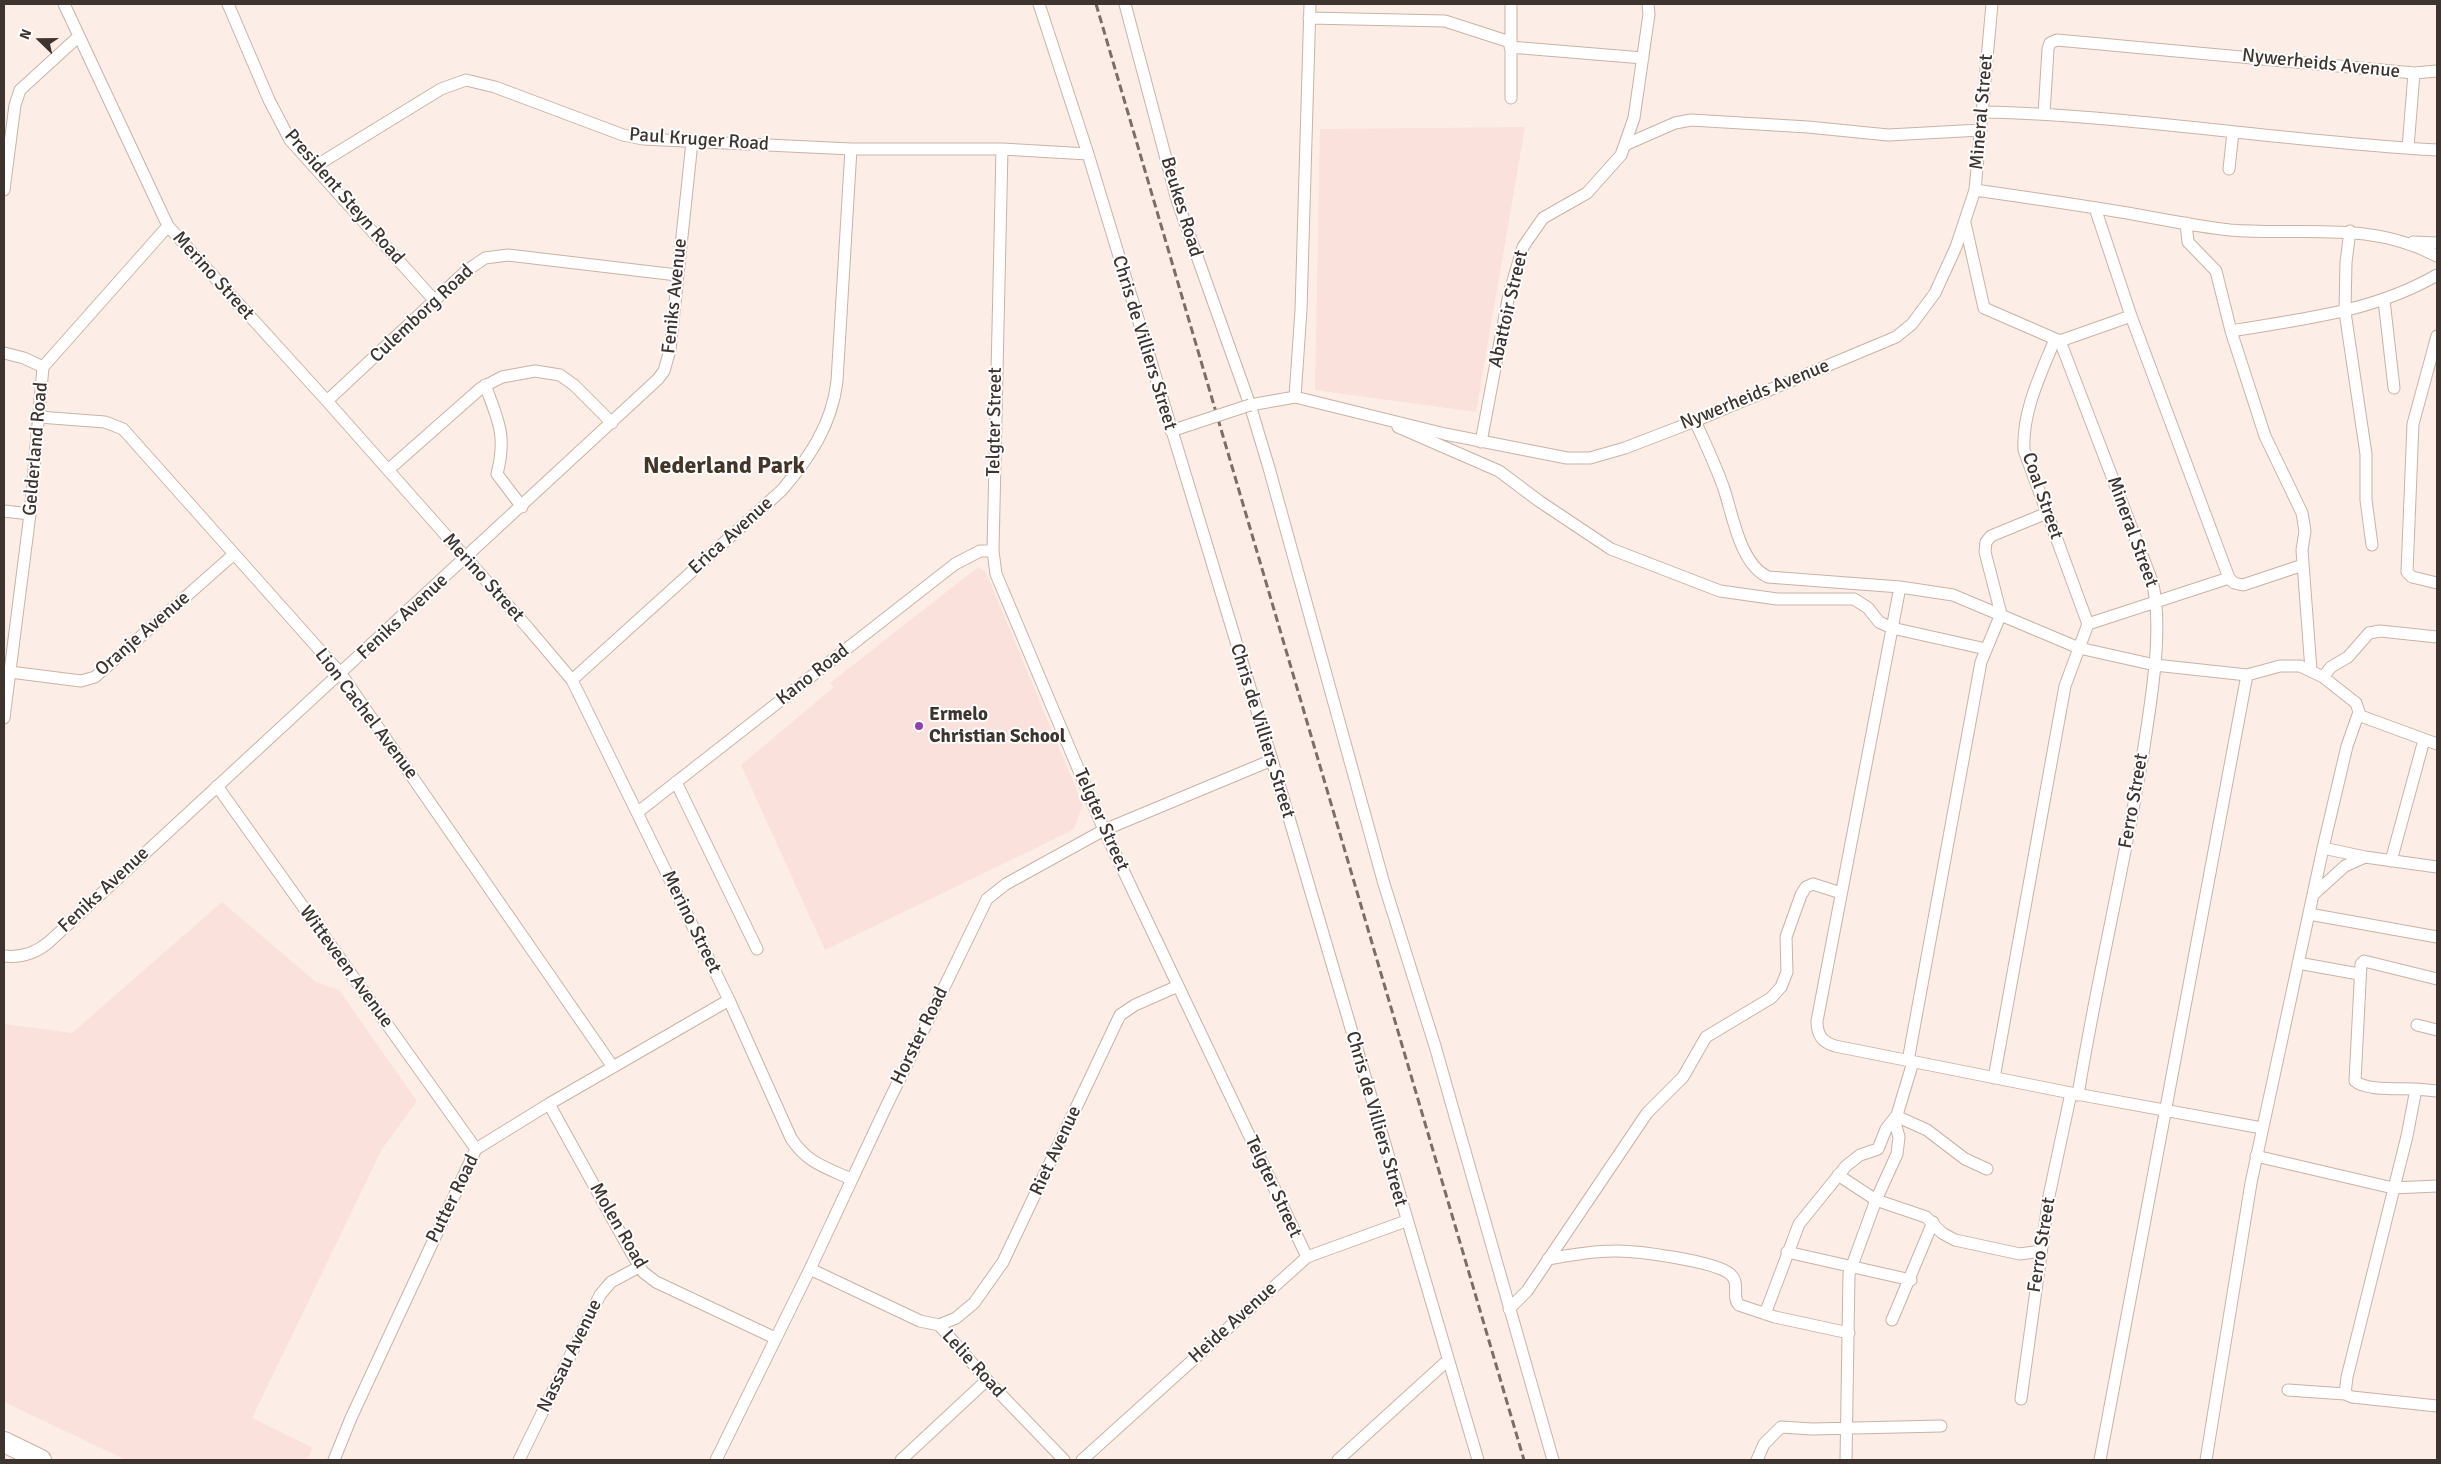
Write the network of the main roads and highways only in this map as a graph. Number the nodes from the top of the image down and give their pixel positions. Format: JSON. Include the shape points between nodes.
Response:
{"nodes":[{"id":1,"x":4,"y":1442,"type":"edge"},
{"id":2,"x":40,"y":1460,"type":"edge"}],
"edges":[{"from":1,"to":2,"type":"highway"}]}
